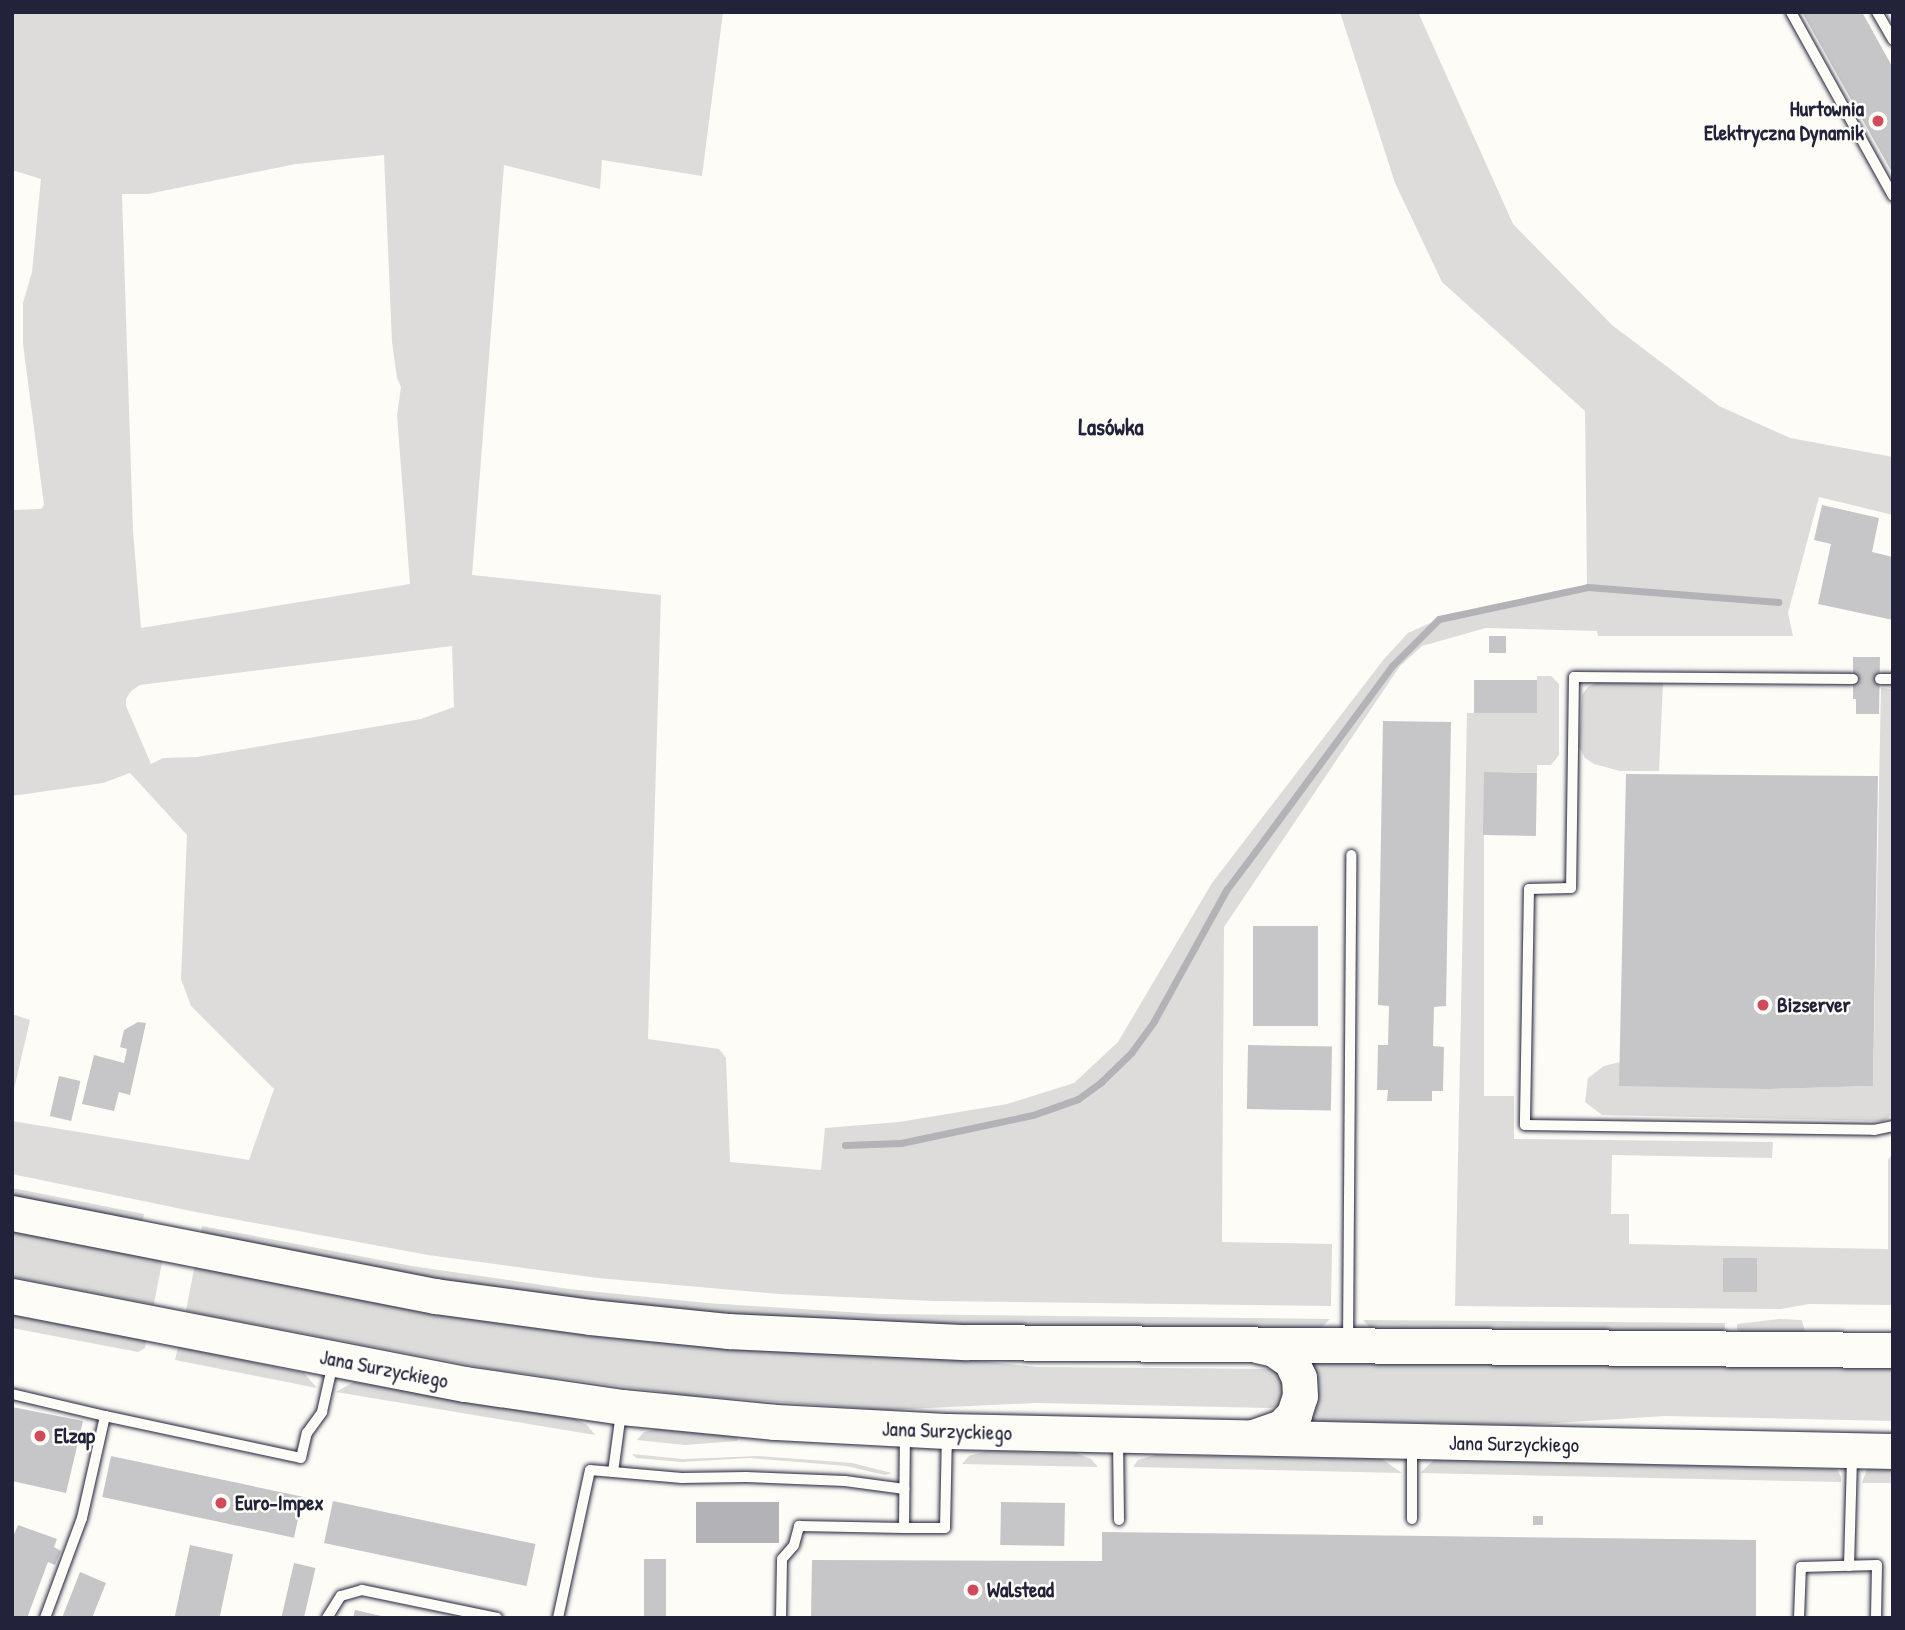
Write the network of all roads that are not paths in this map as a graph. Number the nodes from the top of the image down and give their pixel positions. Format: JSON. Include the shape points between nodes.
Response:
{"nodes":[{"id":1,"x":1791,"y":12,"type":"edge"},
{"id":2,"x":1877,"y":12,"type":"edge"},
{"id":3,"x":1893,"y":40,"type":"edge"},
{"id":4,"x":1893,"y":196,"type":"edge"},
{"id":5,"x":1853,"y":679,"type":"dead end"},
{"id":6,"x":1880,"y":679,"type":"dead end"},
{"id":7,"x":1893,"y":679,"type":"edge"},
{"id":8,"x":1351,"y":855,"type":"dead end"},
{"id":9,"x":1893,"y":1126,"type":"edge"},
{"id":10,"x":12,"y":1213,"type":"edge"},
{"id":11,"x":12,"y":1296,"type":"edge"},
{"id":12,"x":1252,"y":1344,"type":"junction"},
{"id":13,"x":1348,"y":1345,"type":"junction"},
{"id":14,"x":1893,"y":1350,"type":"edge"},
{"id":15,"x":333,"y":1360,"type":"junction"},
{"id":16,"x":12,"y":1394,"type":"edge"},
{"id":17,"x":622,"y":1407,"type":"junction"},
{"id":18,"x":104,"y":1416,"type":"junction"},
{"id":19,"x":905,"y":1430,"type":"junction"},
{"id":20,"x":947,"y":1431,"type":"junction"},
{"id":21,"x":1118,"y":1436,"type":"junction"},
{"id":22,"x":1240,"y":1439,"type":"junction"},
{"id":23,"x":1412,"y":1442,"type":"junction"},
{"id":24,"x":1852,"y":1450,"type":"junction"},
{"id":25,"x":1893,"y":1451,"type":"edge"},
{"id":26,"x":613,"y":1472,"type":"junction"},
{"id":27,"x":904,"y":1489,"type":"junction"},
{"id":28,"x":1412,"y":1519,"type":"dead end"},
{"id":29,"x":1119,"y":1520,"type":"dead end"},
{"id":30,"x":904,"y":1528,"type":"junction"},
{"id":31,"x":1849,"y":1566,"type":"junction"},
{"id":32,"x":45,"y":1618,"type":"edge"},
{"id":33,"x":327,"y":1618,"type":"edge"},
{"id":34,"x":497,"y":1618,"type":"edge"},
{"id":35,"x":558,"y":1618,"type":"edge"},
{"id":36,"x":781,"y":1618,"type":"edge"},
{"id":37,"x":1799,"y":1618,"type":"edge"},
{"id":38,"x":1877,"y":1618,"type":"edge"}],
"edges":[{"from":1,"to":4,"type":"lane"},
{"from":2,"to":3,"type":"lane"},
{"from":5,"to":9,"type":"lane","via":[[1574,677],[1572,888],[1529,889],[1525,1125],[1874,1130]]},
{"from":6,"to":7,"type":"lane"},
{"from":8,"to":13,"type":"lane"},
{"from":10,"to":12,"type":"main road","via":[[382,1287],[630,1322],[885,1340]]},
{"from":11,"to":15,"type":"main road","name":"Jana Surzyckiego"},
{"from":12,"to":13,"type":"main road"},
{"from":12,"to":22,"type":"main road","via":[[1286,1356],[1299,1378],[1300,1396],[1294,1414],[1282,1427]]},
{"from":13,"to":14,"type":"main road"},
{"from":15,"to":17,"type":"main road","name":"Jana Surzyckiego"},
{"from":15,"to":18,"type":"lane","via":[[322,1412],[307,1433],[301,1458]]},
{"from":16,"to":18,"type":"lane"},
{"from":17,"to":19,"type":"main road","name":"Jana Surzyckiego"},
{"from":17,"to":26,"type":"lane"},
{"from":18,"to":32,"type":"lane","via":[[82,1518]]},
{"from":19,"to":20,"type":"main road","name":"Jana Surzyckiego"},
{"from":19,"to":27,"type":"lane"},
{"from":20,"to":21,"type":"main road","name":"Jana Surzyckiego"},
{"from":20,"to":30,"type":"lane","via":[[945,1528]]},
{"from":21,"to":22,"type":"main road","name":"Jana Surzyckiego"},
{"from":21,"to":29,"type":"lane"},
{"from":22,"to":23,"type":"main road","name":"Jana Surzyckiego"},
{"from":23,"to":24,"type":"main road","name":"Jana Surzyckiego"},
{"from":23,"to":28,"type":"lane"},
{"from":24,"to":25,"type":"main road","name":"Jana Surzyckiego"},
{"from":24,"to":31,"type":"lane"},
{"from":26,"to":27,"type":"lane","via":[[845,1481]]},
{"from":26,"to":35,"type":"lane","via":[[590,1471]]},
{"from":27,"to":30,"type":"lane"},
{"from":30,"to":36,"type":"lane","via":[[799,1526],[794,1545],[782,1559]]},
{"from":31,"to":37,"type":"lane","via":[[1801,1567]]},
{"from":31,"to":38,"type":"lane","via":[[1877,1565]]},
{"from":33,"to":34,"type":"lane","via":[[341,1596],[362,1590]]}]}
